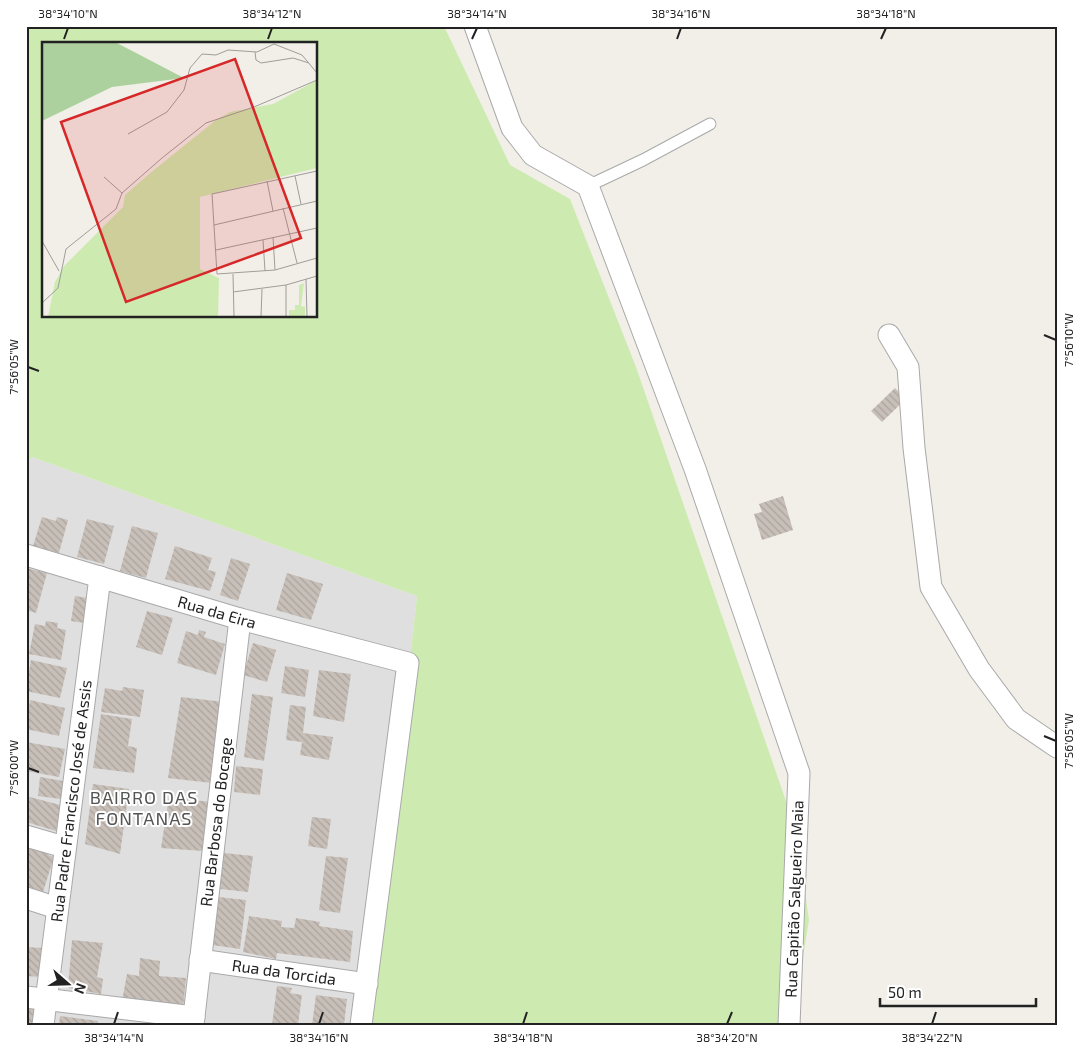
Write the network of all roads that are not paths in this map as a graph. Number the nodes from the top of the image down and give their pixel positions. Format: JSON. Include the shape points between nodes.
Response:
{"nodes":[{"id":1,"x":475,"y":26,"type":"edge"},
{"id":2,"x":710,"y":124,"type":"dead end"},
{"id":3,"x":588,"y":186,"type":"junction"},
{"id":4,"x":889,"y":335,"type":"dead end"},
{"id":5,"x":26,"y":556,"type":"edge"},
{"id":6,"x":100,"y":578,"type":"junction"},
{"id":7,"x":240,"y":619,"type":"junction"},
{"id":8,"x":1057,"y":747,"type":"edge"},
{"id":9,"x":26,"y":836,"type":"edge"},
{"id":10,"x":64,"y":847,"type":"junction"},
{"id":11,"x":26,"y":898,"type":"edge"},
{"id":12,"x":58,"y":908,"type":"junction"},
{"id":13,"x":200,"y":960,"type":"junction"},
{"id":14,"x":367,"y":984,"type":"junction"},
{"id":15,"x":36,"y":998,"type":"edge"},
{"id":16,"x":193,"y":1021,"type":"edge"},
{"id":17,"x":43,"y":1025,"type":"edge"},
{"id":18,"x":361,"y":1025,"type":"edge"},
{"id":19,"x":788,"y":1025,"type":"edge"}],
"edges":[{"from":1,"to":3,"type":"street","via":[[512,128],[522,143],[533,155]]},
{"from":2,"to":3,"type":"lane"},
{"from":3,"to":19,"type":"street","name":"Rua Capitão Salgueiro Maia","via":[[695,469],[799,773]]},
{"from":4,"to":8,"type":"street","via":[[908,368],[931,587],[979,669],[1016,719]]},
{"from":5,"to":6,"type":"street","name":"Rua da Eira"},
{"from":6,"to":7,"type":"street","name":"Rua da Eira"},
{"from":6,"to":10,"type":"street","name":"Rua Padre Francisco José de Assis"},
{"from":7,"to":13,"type":"street","name":"Rua Barbosa do Bocage"},
{"from":7,"to":14,"type":"street","name":"Rua da Eira","via":[[408,663]]},
{"from":9,"to":10,"type":"street"},
{"from":10,"to":12,"type":"street","name":"Rua Padre Francisco José de Assis"},
{"from":11,"to":12,"type":"street"},
{"from":12,"to":15,"type":"street","name":"Rua Padre Francisco José de Assis"},
{"from":13,"to":14,"type":"street","name":"Rua da Torcida"},
{"from":13,"to":16,"type":"street","name":"Rua Barbosa do Bocage"},
{"from":14,"to":18,"type":"street"},
{"from":15,"to":16,"type":"street"},
{"from":15,"to":17,"type":"street","name":"Rua Padre Francisco José de Assis"}]}
